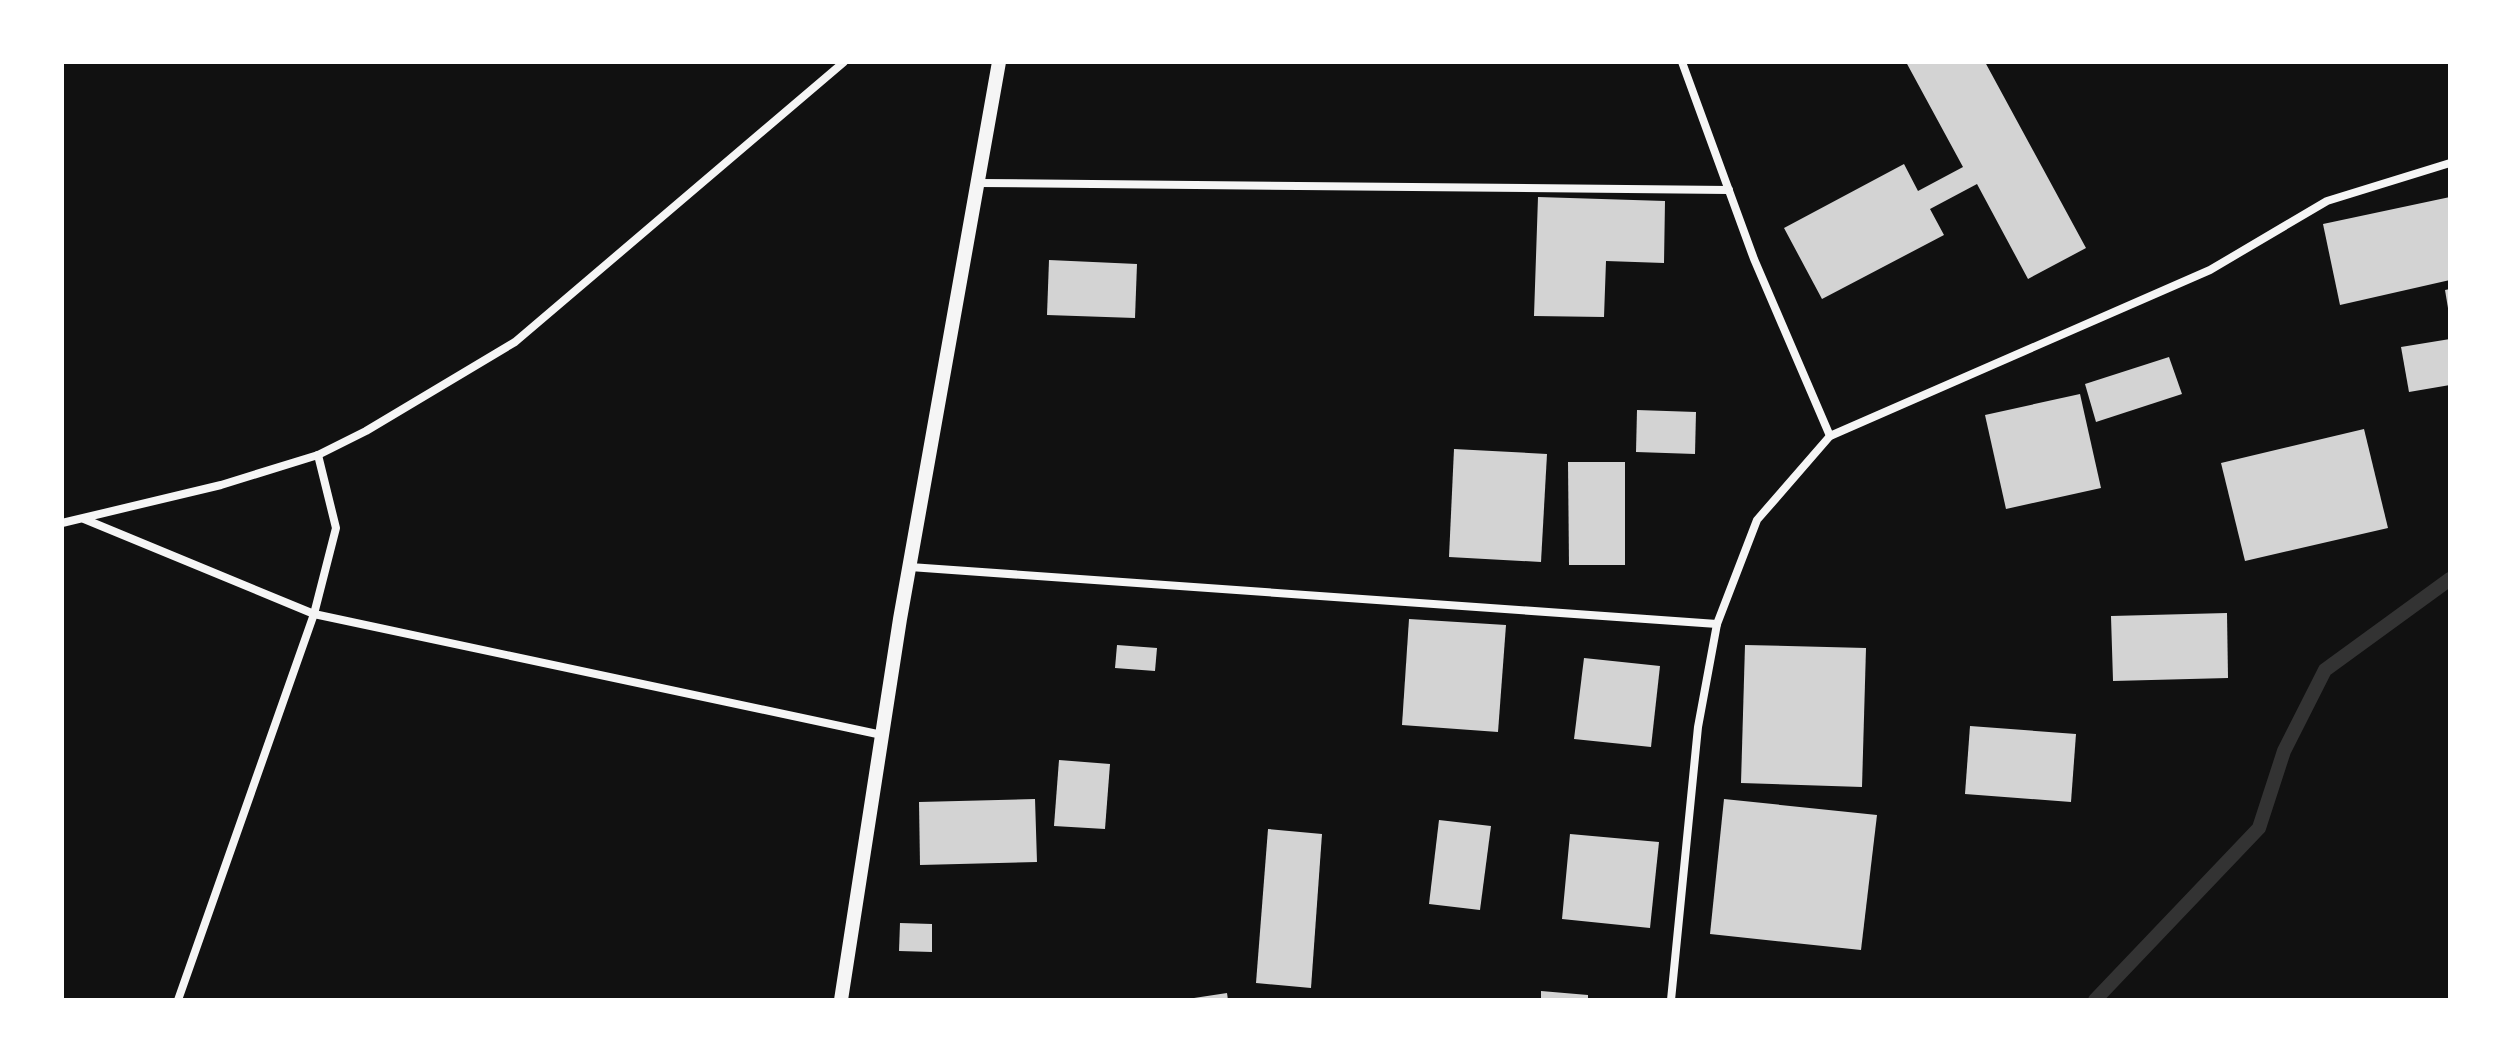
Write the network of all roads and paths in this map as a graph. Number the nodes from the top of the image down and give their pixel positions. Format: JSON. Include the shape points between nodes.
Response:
{"nodes":[{"id":1,"x":844,"y":62,"type":"edge"},
{"id":2,"x":999,"y":62,"type":"edge"},
{"id":3,"x":1682,"y":62,"type":"edge"},
{"id":4,"x":2450,"y":163,"type":"edge"},
{"id":5,"x":979,"y":183,"type":"junction"},
{"id":6,"x":1729,"y":190,"type":"junction"},
{"id":7,"x":1830,"y":436,"type":"junction"},
{"id":8,"x":318,"y":455,"type":"junction"},
{"id":9,"x":83,"y":519,"type":"junction"},
{"id":10,"x":62,"y":523,"type":"edge"},
{"id":11,"x":910,"y":567,"type":"junction"},
{"id":12,"x":314,"y":614,"type":"junction"},
{"id":13,"x":1717,"y":624,"type":"junction"},
{"id":14,"x":882,"y":735,"type":"junction"},
{"id":15,"x":178,"y":1000,"type":"edge"},
{"id":16,"x":841,"y":1000,"type":"edge"},
{"id":17,"x":1671,"y":1000,"type":"edge"}],
"edges":[{"from":1,"to":8,"type":"street","via":[[515,342]]},
{"from":2,"to":5,"type":"street"},
{"from":3,"to":6,"type":"street"},
{"from":4,"to":7,"type":"street","via":[[2327,201],[2210,270]]},
{"from":5,"to":6,"type":"street"},
{"from":5,"to":11,"type":"street"},
{"from":6,"to":7,"type":"street"},
{"from":7,"to":13,"type":"street","via":[[1757,520]]},
{"from":8,"to":9,"type":"street"},
{"from":8,"to":12,"type":"street","via":[[336,528]]},
{"from":9,"to":10,"type":"street"},
{"from":9,"to":12,"type":"street"},
{"from":11,"to":13,"type":"street"},
{"from":11,"to":14,"type":"street"},
{"from":12,"to":14,"type":"street"},
{"from":12,"to":15,"type":"street"},
{"from":13,"to":17,"type":"street","via":[[1698,727]]},
{"from":14,"to":16,"type":"street"}]}
